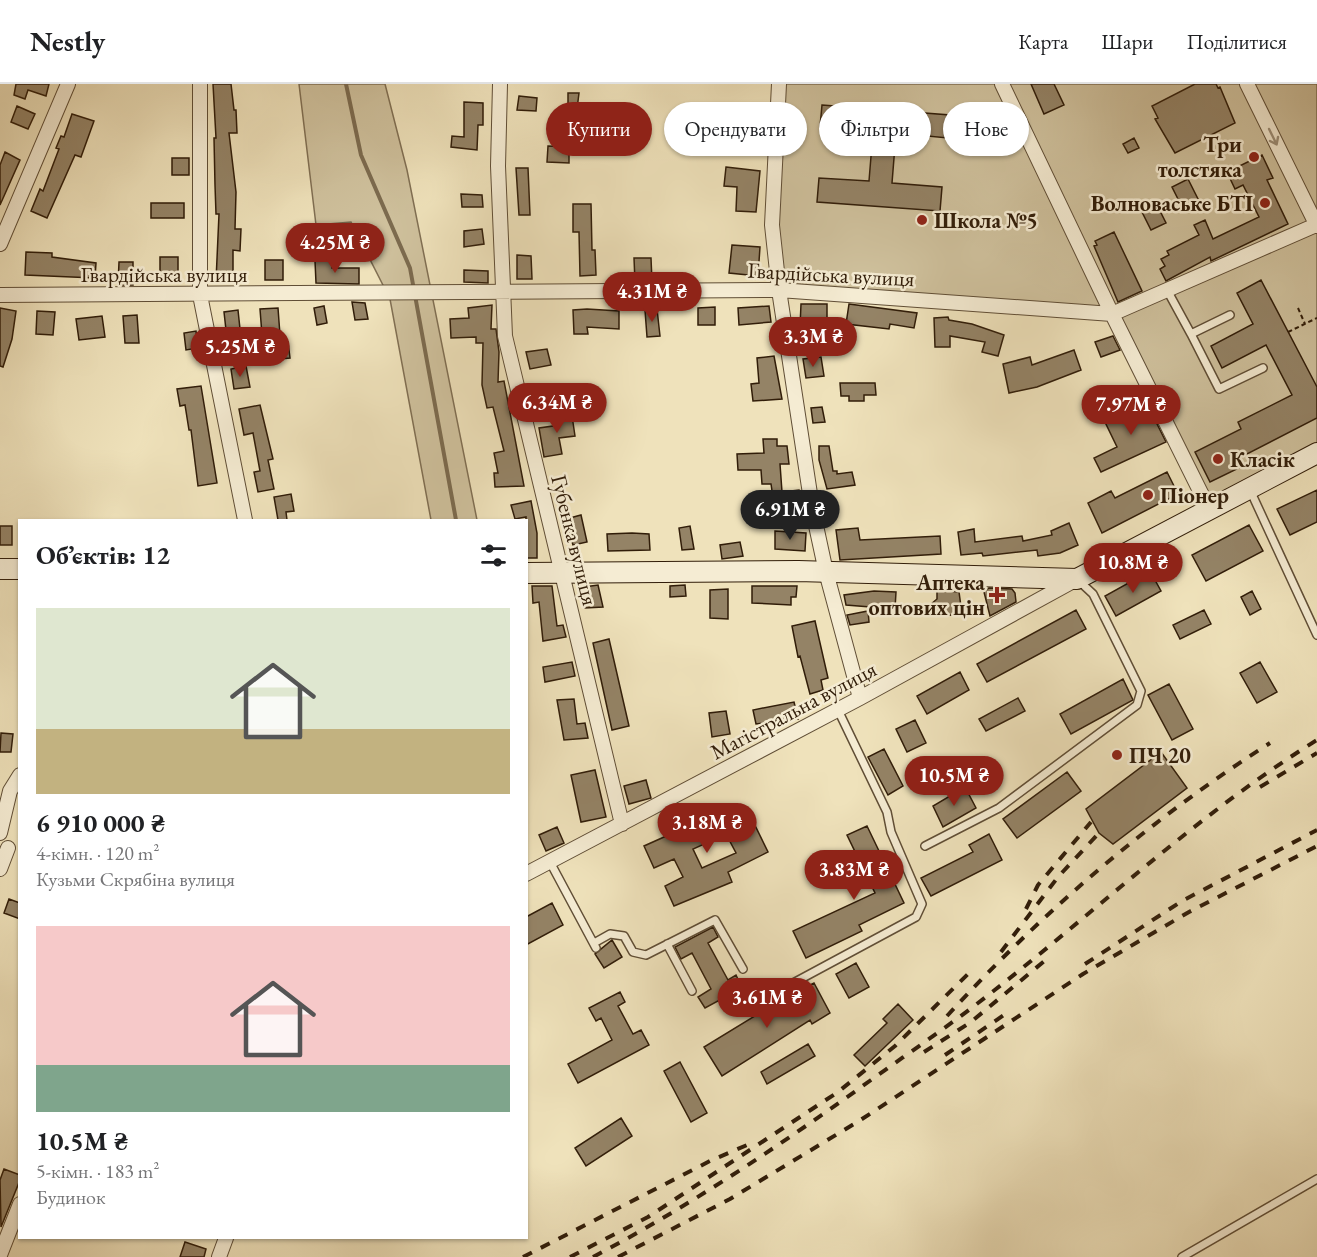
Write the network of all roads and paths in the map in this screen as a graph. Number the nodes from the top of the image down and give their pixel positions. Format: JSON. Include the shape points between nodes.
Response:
{"nodes":[{"id":1,"x":68,"y":84,"type":"edge"},
{"id":2,"x":200,"y":84,"type":"edge"},
{"id":3,"x":500,"y":84,"type":"edge"},
{"id":4,"x":779,"y":84,"type":"edge"},
{"id":5,"x":1002,"y":84,"type":"edge"},
{"id":6,"x":1247,"y":84,"type":"edge"},
{"id":7,"x":1317,"y":226,"type":"edge"},
{"id":8,"x":0,"y":244,"type":"edge"},
{"id":9,"x":779,"y":290,"type":"junction"},
{"id":10,"x":1167,"y":290,"type":"junction"},
{"id":11,"x":502,"y":293,"type":"junction"},
{"id":12,"x":0,"y":295,"type":"edge"},
{"id":13,"x":200,"y":295,"type":"junction"},
{"id":14,"x":1298,"y":308,"type":"dead end"},
{"id":15,"x":1112,"y":314,"type":"junction"},
{"id":16,"x":1230,"y":315,"type":"dead end"},
{"id":17,"x":1317,"y":318,"type":"edge"},
{"id":18,"x":1305,"y":324,"type":"junction"},
{"id":19,"x":1288,"y":332,"type":"dead end"},
{"id":20,"x":1191,"y":334,"type":"junction"},
{"id":21,"x":1263,"y":368,"type":"dead end"},
{"id":22,"x":1317,"y":453,"type":"edge"},
{"id":23,"x":1249,"y":489,"type":"junction"},
{"id":24,"x":1209,"y":509,"type":"junction"},
{"id":25,"x":245,"y":519,"type":"edge"},
{"id":26,"x":0,"y":569,"type":"edge"},
{"id":27,"x":18,"y":570,"type":"edge"},
{"id":28,"x":826,"y":572,"type":"junction"},
{"id":29,"x":528,"y":573,"type":"edge"},
{"id":30,"x":561,"y":573,"type":"junction"},
{"id":31,"x":1077,"y":579,"type":"junction"},
{"id":32,"x":1317,"y":635,"type":"edge"},
{"id":33,"x":860,"y":698,"type":"junction"},
{"id":34,"x":838,"y":710,"type":"junction"},
{"id":35,"x":18,"y":778,"type":"edge"},
{"id":36,"x":622,"y":824,"type":"junction"},
{"id":37,"x":0,"y":833,"type":"edge"},
{"id":38,"x":925,"y":846,"type":"dead end"},
{"id":39,"x":9,"y":849,"type":"edge"},
{"id":40,"x":550,"y":862,"type":"junction"},
{"id":41,"x":0,"y":869,"type":"edge"},
{"id":42,"x":528,"y":873,"type":"edge"},
{"id":43,"x":667,"y":944,"type":"junction"},
{"id":44,"x":743,"y":969,"type":"dead end"},
{"id":45,"x":784,"y":988,"type":"dead end"},
{"id":46,"x":692,"y":991,"type":"dead end"},
{"id":47,"x":1317,"y":1179,"type":"edge"},
{"id":48,"x":18,"y":1209,"type":"edge"},
{"id":49,"x":226,"y":1239,"type":"edge"},
{"id":50,"x":0,"y":1254,"type":"edge"},
{"id":51,"x":219,"y":1257,"type":"edge"},
{"id":52,"x":1182,"y":1257,"type":"edge"}],
"edges":[{"from":1,"to":8,"type":"street"},
{"from":2,"to":13,"type":"street"},
{"from":3,"to":11,"type":"street","name":"Губенка вулиця"},
{"from":4,"to":9,"type":"street","via":[[772,225]]},
{"from":5,"to":15,"type":"street"},
{"from":6,"to":7,"type":"street","one_way":true},
{"from":7,"to":10,"type":"street","name":"Гвардійська вулиця"},
{"from":9,"to":11,"type":"street","name":"Гвардійська вулиця"},
{"from":9,"to":15,"type":"street","name":"Гвардійська вулиця"},
{"from":9,"to":28,"type":"street","via":[[812,507]]},
{"from":10,"to":15,"type":"street","name":"Гвардійська вулиця"},
{"from":10,"to":20,"type":"lane"},
{"from":11,"to":13,"type":"street","name":"Гвардійська вулиця"},
{"from":11,"to":30,"type":"street","name":"Губенка вулиця","via":[[505,336]]},
{"from":12,"to":13,"type":"street","name":"Гвардійська вулиця"},
{"from":13,"to":25,"type":"street"},
{"from":14,"to":18,"type":"path"},
{"from":15,"to":24,"type":"street"},
{"from":16,"to":20,"type":"lane"},
{"from":17,"to":18,"type":"path"},
{"from":18,"to":19,"type":"path"},
{"from":20,"to":21,"type":"lane","via":[[1219,389]]},
{"from":22,"to":23,"type":"main road"},
{"from":23,"to":24,"type":"main road"},
{"from":23,"to":32,"type":"lane"},
{"from":24,"to":31,"type":"main road"},
{"from":26,"to":27,"type":"main road"},
{"from":28,"to":30,"type":"main road"},
{"from":28,"to":31,"type":"main road"},
{"from":28,"to":33,"type":"street"},
{"from":29,"to":30,"type":"main road"},
{"from":30,"to":36,"type":"street","name":"Губенка вулиця"},
{"from":31,"to":33,"type":"street","name":"Магістральна вулиця"},
{"from":31,"to":38,"type":"lane","via":[[1093,594],[1142,691],[1137,705],[999,808]]},
{"from":33,"to":34,"type":"street","name":"Магістральна вулиця"},
{"from":34,"to":36,"type":"street","name":"Магістральна вулиця"},
{"from":34,"to":45,"type":"lane","via":[[887,812],[891,832],[922,904],[916,917]]},
{"from":35,"to":37,"type":"street","via":[[10,791]]},
{"from":36,"to":40,"type":"street","name":"Магістральна вулиця"},
{"from":39,"to":41,"type":"street"},
{"from":40,"to":42,"type":"street","name":"Магістральна вулиця"},
{"from":40,"to":43,"type":"lane","via":[[595,945],[610,934],[624,936],[633,952],[646,955]]},
{"from":43,"to":44,"type":"lane","via":[[715,920]]},
{"from":43,"to":46,"type":"lane"},
{"from":47,"to":52,"type":"lane"},
{"from":48,"to":50,"type":"street"},
{"from":49,"to":51,"type":"street"}]}
